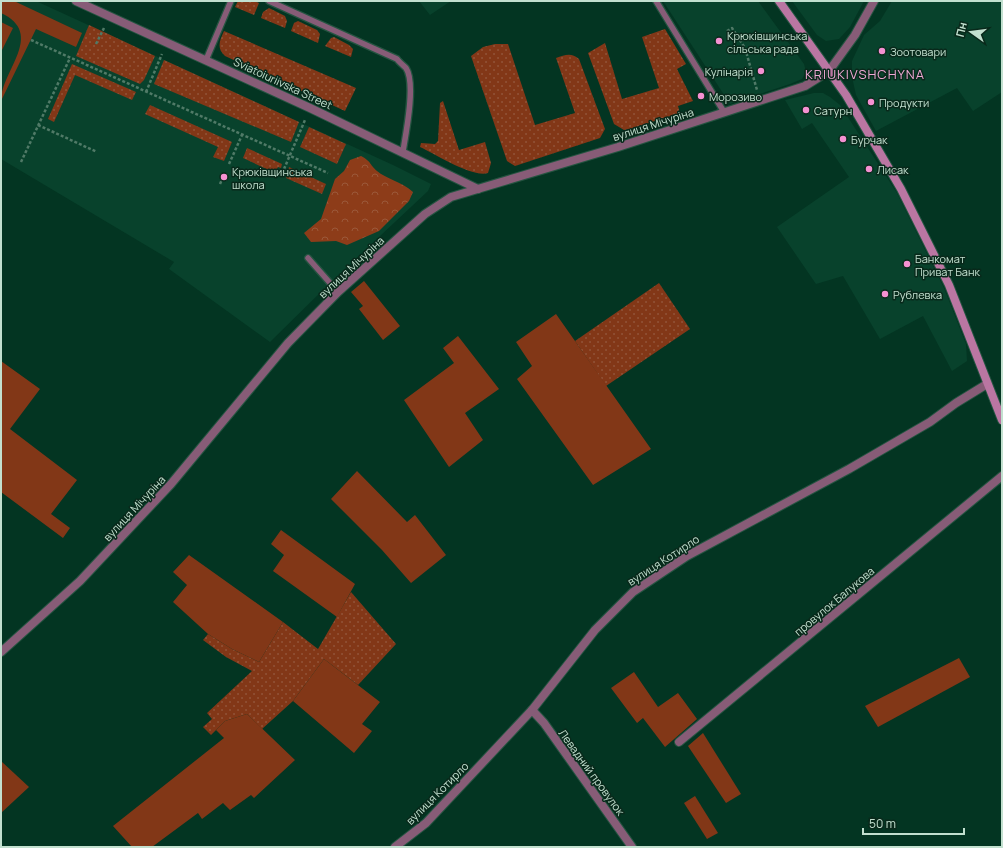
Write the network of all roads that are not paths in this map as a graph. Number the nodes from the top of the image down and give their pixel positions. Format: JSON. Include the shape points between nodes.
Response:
{"nodes":[{"id":1,"x":76,"y":1,"type":"edge"},
{"id":2,"x":231,"y":1,"type":"edge"},
{"id":3,"x":269,"y":1,"type":"edge"},
{"id":4,"x":656,"y":1,"type":"edge"},
{"id":5,"x":779,"y":1,"type":"edge"},
{"id":6,"x":874,"y":1,"type":"edge"},
{"id":7,"x":85,"y":3,"type":"edge"},
{"id":8,"x":206,"y":60,"type":"junction"},
{"id":9,"x":829,"y":71,"type":"junction"},
{"id":10,"x":724,"y":112,"type":"junction"},
{"id":11,"x":403,"y":151,"type":"junction"},
{"id":12,"x":478,"y":189,"type":"junction"},
{"id":13,"x":308,"y":258,"type":"dead end"},
{"id":14,"x":338,"y":292,"type":"junction"},
{"id":15,"x":987,"y":384,"type":"junction"},
{"id":16,"x":1002,"y":420,"type":"edge"},
{"id":17,"x":1002,"y":476,"type":"edge"},
{"id":18,"x":1,"y":652,"type":"edge"},
{"id":19,"x":532,"y":710,"type":"junction"},
{"id":20,"x":679,"y":742,"type":"dead end"},
{"id":21,"x":395,"y":847,"type":"edge"},
{"id":22,"x":632,"y":847,"type":"edge"}],
"edges":[{"from":1,"to":7,"type":"street","name":"Sviatoiuriivska Street"},
{"from":2,"to":8,"type":"lane"},
{"from":3,"to":11,"type":"lane","via":[[397,59],[406,69],[410,81],[409,116]]},
{"from":4,"to":10,"type":"lane"},
{"from":5,"to":9,"type":"main road"},
{"from":6,"to":9,"type":"street","via":[[855,36]]},
{"from":7,"to":8,"type":"street","name":"Sviatoiuriivska Street"},
{"from":8,"to":11,"type":"street","name":"Sviatoiuriivska Street"},
{"from":9,"to":10,"type":"street","name":"вулиця Мічуріна","via":[[805,86]]},
{"from":9,"to":15,"type":"main road","via":[[904,196],[949,285]]},
{"from":10,"to":12,"type":"street","name":"вулиця Мічуріна"},
{"from":11,"to":12,"type":"street","name":"Sviatoiuriivska Street"},
{"from":12,"to":14,"type":"street","name":"вулиця Мічуріна","via":[[451,197],[425,214]]},
{"from":13,"to":14,"type":"lane"},
{"from":14,"to":18,"type":"street","name":"вулиця Мічуріна","via":[[288,343],[166,490],[80,581]]},
{"from":15,"to":16,"type":"main road"},
{"from":15,"to":19,"type":"street","name":"вулиця Котирло","via":[[930,422],[687,556],[633,592],[595,630]]},
{"from":17,"to":20,"type":"street","name":"провулок Балукова"},
{"from":19,"to":21,"type":"street","name":"вулиця Котирло","via":[[426,824]]},
{"from":19,"to":22,"type":"street","name":"Левадний провулок","via":[[544,723]]}]}
